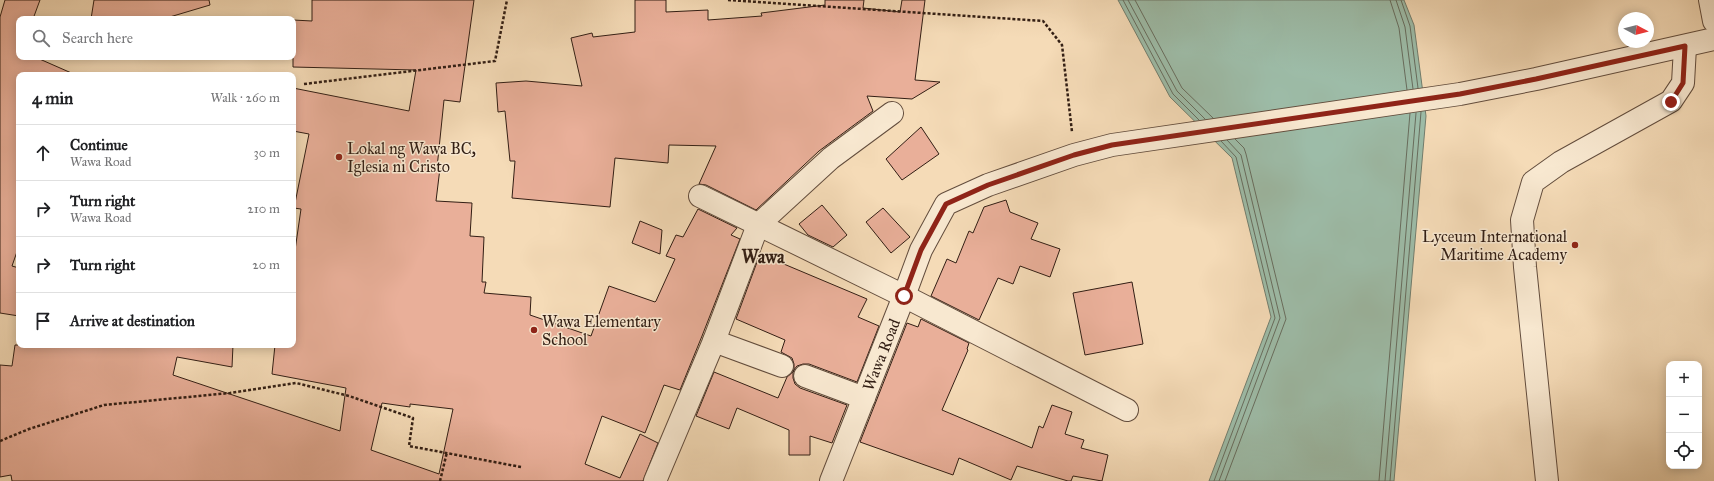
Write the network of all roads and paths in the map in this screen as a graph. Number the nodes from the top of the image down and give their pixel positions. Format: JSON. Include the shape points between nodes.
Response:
{"nodes":[{"id":1,"x":507,"y":0,"type":"edge"},
{"id":2,"x":728,"y":0,"type":"edge"},
{"id":3,"x":1710,"y":0,"type":"edge"},
{"id":4,"x":1714,"y":21,"type":"edge"},
{"id":5,"x":1714,"y":39,"type":"edge"},
{"id":6,"x":1685,"y":46,"type":"junction"},
{"id":7,"x":304,"y":84,"type":"dead end"},
{"id":8,"x":892,"y":113,"type":"dead end"},
{"id":9,"x":1074,"y":155,"type":"junction"},
{"id":10,"x":700,"y":196,"type":"dead end"},
{"id":11,"x":758,"y":224,"type":"junction"},
{"id":12,"x":904,"y":296,"type":"junction"},
{"id":13,"x":714,"y":341,"type":"junction"},
{"id":14,"x":782,"y":366,"type":"dead end"},
{"id":15,"x":805,"y":376,"type":"dead end"},
{"id":16,"x":864,"y":398,"type":"junction"},
{"id":17,"x":1127,"y":410,"type":"dead end"},
{"id":18,"x":0,"y":441,"type":"edge"},
{"id":19,"x":447,"y":452,"type":"junction"},
{"id":20,"x":521,"y":467,"type":"dead end"},
{"id":21,"x":440,"y":481,"type":"edge"},
{"id":22,"x":655,"y":481,"type":"edge"},
{"id":23,"x":831,"y":481,"type":"edge"},
{"id":24,"x":1547,"y":481,"type":"edge"}],
"edges":[{"from":1,"to":7,"type":"path","via":[[495,62]]},
{"from":2,"to":9,"type":"path","via":[[1043,21],[1062,45]]},
{"from":3,"to":4,"type":"street"},
{"from":5,"to":6,"type":"street","name":"Wawa Road"},
{"from":6,"to":9,"type":"street","name":"Wawa Road","via":[[1460,94],[1112,145]]},
{"from":6,"to":24,"type":"street","via":[[1683,83],[1671,102],[1561,162],[1534,182],[1522,220]]},
{"from":8,"to":11,"type":"street","via":[[831,158]]},
{"from":9,"to":12,"type":"street","name":"Wawa Road","via":[[988,185],[946,204],[921,250]]},
{"from":10,"to":11,"type":"street"},
{"from":11,"to":12,"type":"street"},
{"from":11,"to":13,"type":"street"},
{"from":12,"to":16,"type":"street","name":"Wawa Road"},
{"from":12,"to":17,"type":"street"},
{"from":13,"to":14,"type":"street"},
{"from":13,"to":22,"type":"street"},
{"from":15,"to":16,"type":"street"},
{"from":16,"to":23,"type":"street","name":"Wawa Road"},
{"from":18,"to":19,"type":"path","via":[[104,405],[230,393],[296,383],[349,396],[413,418],[409,446]]},
{"from":19,"to":20,"type":"path"},
{"from":19,"to":21,"type":"path"}]}
